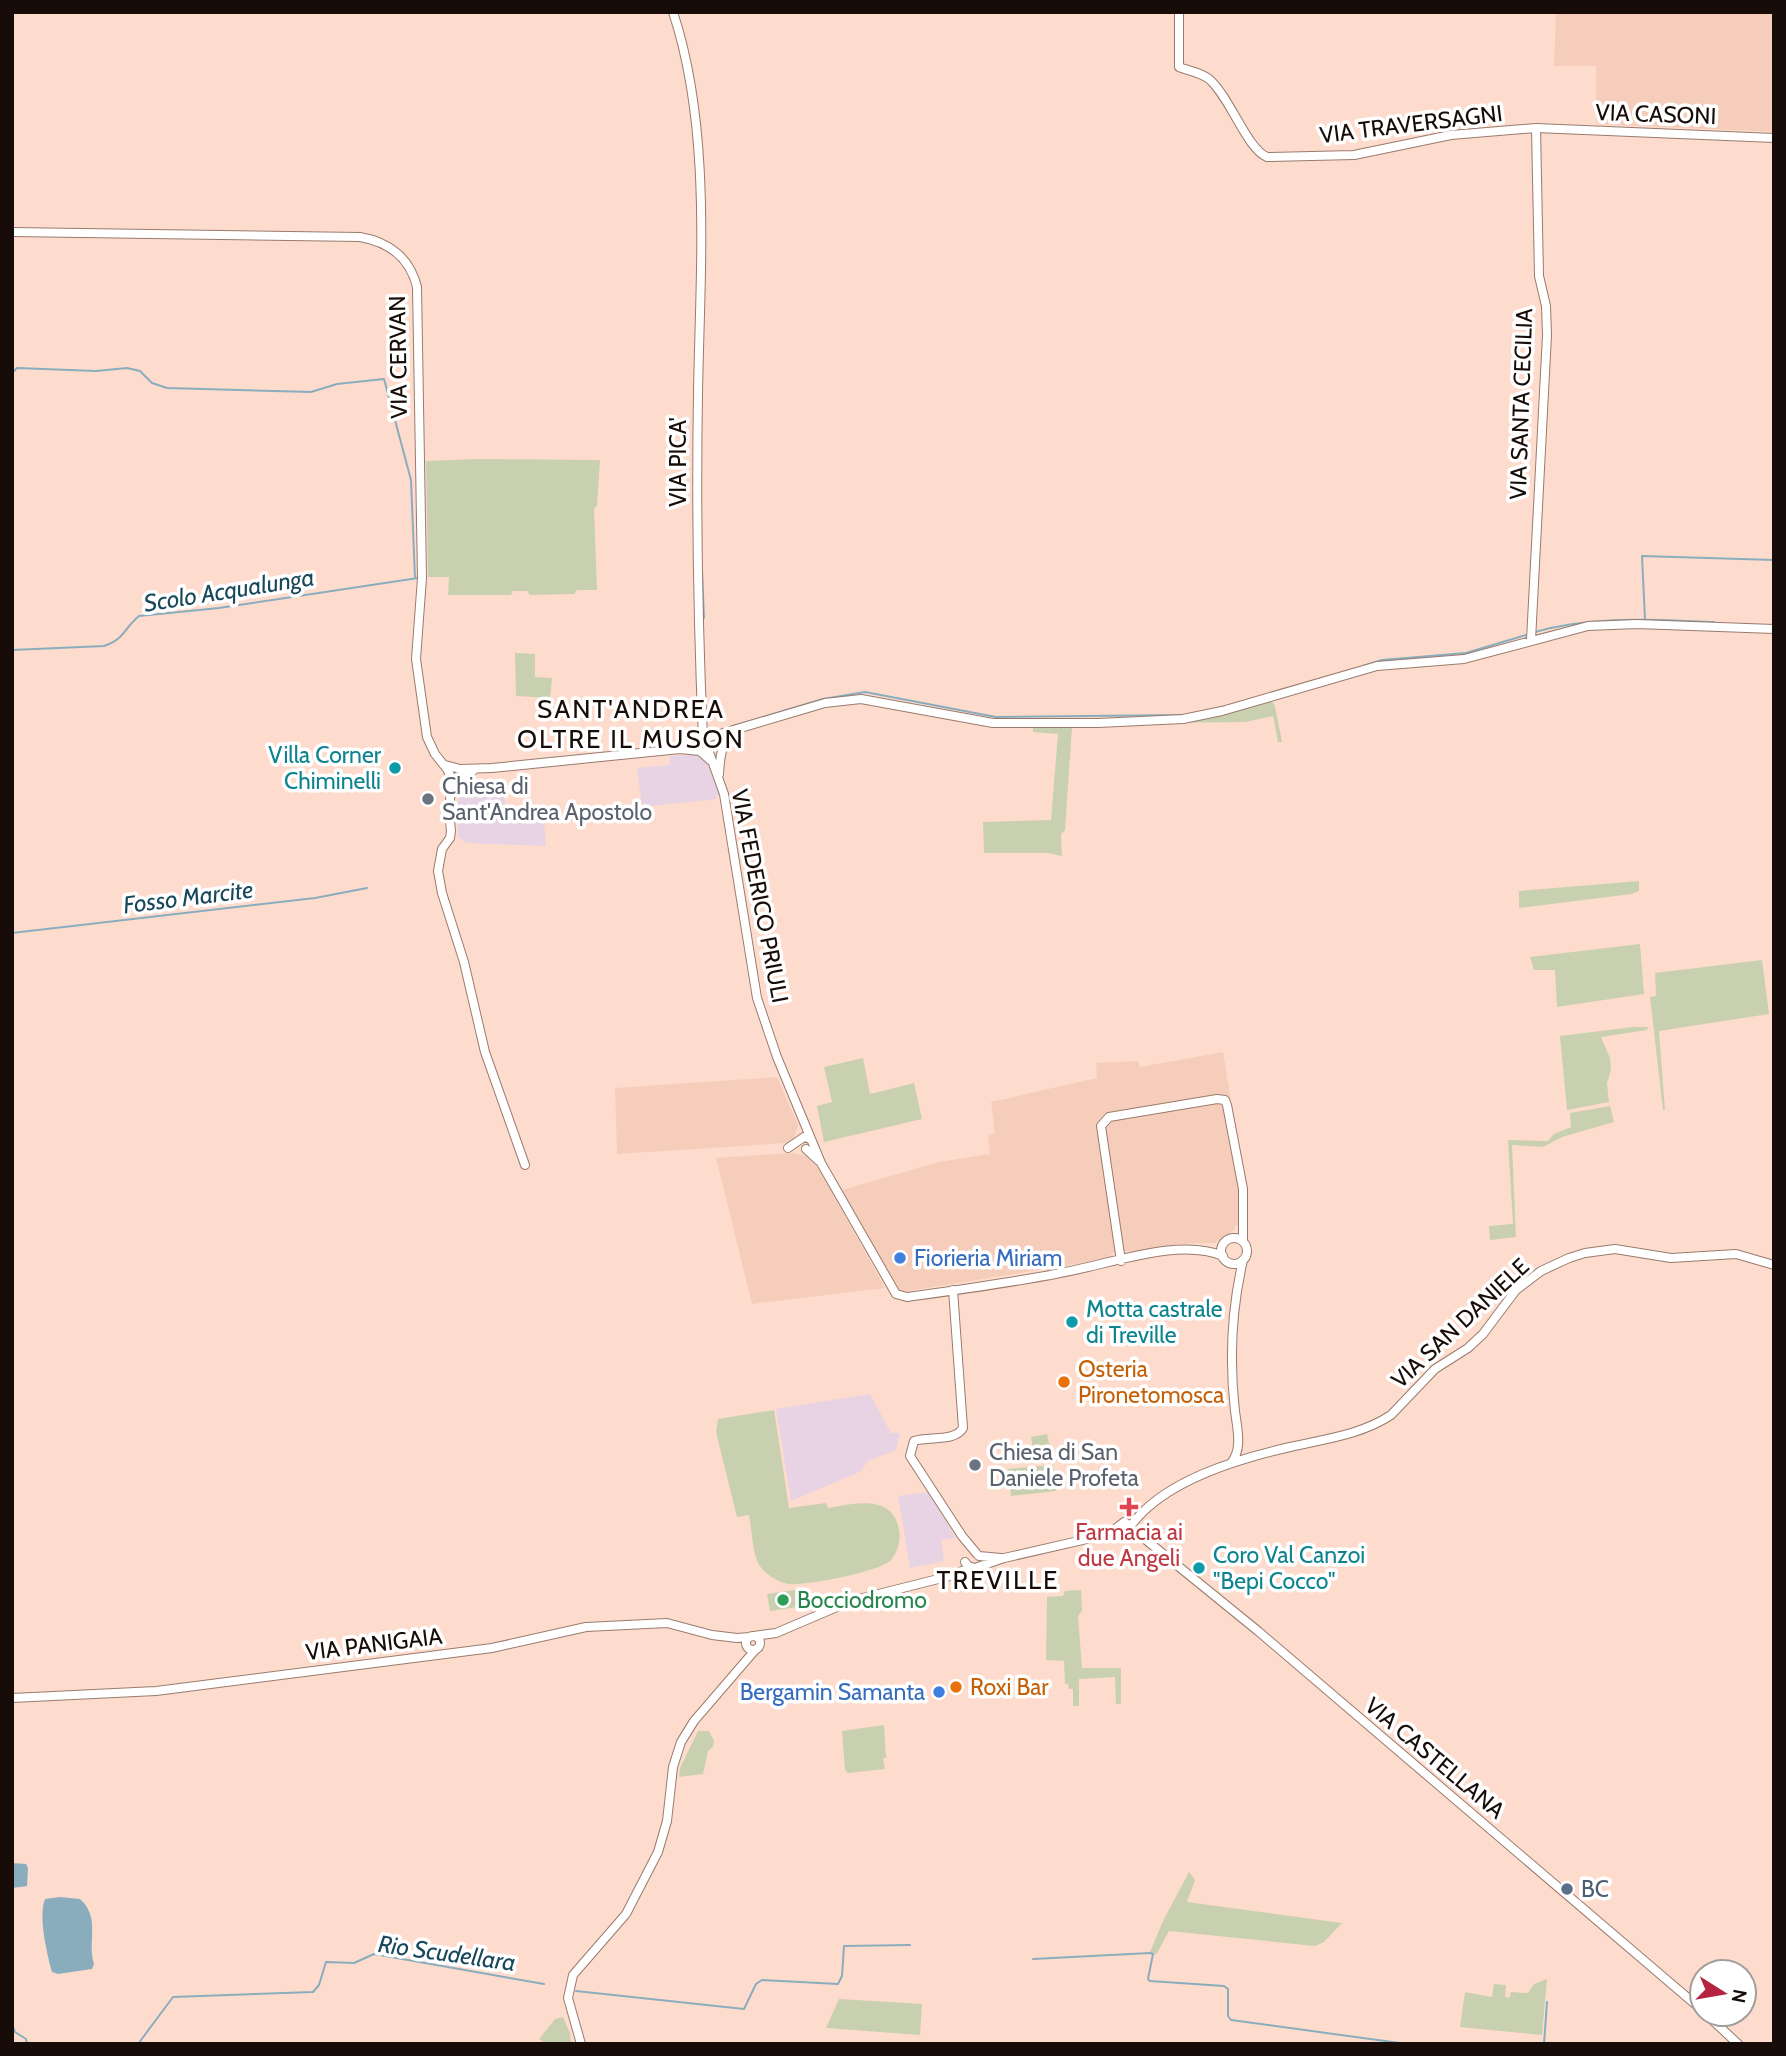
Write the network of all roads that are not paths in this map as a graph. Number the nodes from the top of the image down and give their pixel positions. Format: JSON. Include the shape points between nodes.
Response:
{"nodes":[{"id":1,"x":673,"y":12,"type":"edge"},
{"id":2,"x":1179,"y":12,"type":"edge"},
{"id":3,"x":1536,"y":128,"type":"junction"},
{"id":4,"x":1774,"y":138,"type":"edge"},
{"id":5,"x":12,"y":232,"type":"edge"},
{"id":6,"x":1774,"y":629,"type":"edge"},
{"id":7,"x":1531,"y":640,"type":"junction"},
{"id":8,"x":736,"y":730,"type":"junction"},
{"id":9,"x":701,"y":743,"type":"junction"},
{"id":10,"x":457,"y":775,"type":"junction"},
{"id":11,"x":720,"y":784,"type":"junction"},
{"id":12,"x":525,"y":1165,"type":"dead end"},
{"id":13,"x":1241,"y":1221,"type":"junction"},
{"id":14,"x":1228,"y":1240,"type":"junction"},
{"id":15,"x":1243,"y":1240,"type":"junction"},
{"id":16,"x":1206,"y":1250,"type":"junction"},
{"id":17,"x":1223,"y":1256,"type":"junction"},
{"id":18,"x":1243,"y":1260,"type":"junction"},
{"id":19,"x":1121,"y":1261,"type":"junction"},
{"id":20,"x":1231,"y":1263,"type":"junction"},
{"id":21,"x":1774,"y":1265,"type":"edge"},
{"id":22,"x":1238,"y":1283,"type":"junction"},
{"id":23,"x":953,"y":1290,"type":"junction"},
{"id":24,"x":1242,"y":1457,"type":"junction"},
{"id":25,"x":1257,"y":1458,"type":"junction"},
{"id":26,"x":1227,"y":1468,"type":"junction"},
{"id":27,"x":1125,"y":1528,"type":"junction"},
{"id":28,"x":973,"y":1560,"type":"junction"},
{"id":29,"x":752,"y":1643,"type":"junction"},
{"id":30,"x":12,"y":1698,"type":"edge"},
{"id":31,"x":1688,"y":1998,"type":"edge"},
{"id":32,"x":1721,"y":2028,"type":"edge"},
{"id":33,"x":581,"y":2044,"type":"edge"},
{"id":34,"x":1738,"y":2044,"type":"edge"}],
"edges":[{"from":1,"to":9,"type":"street","name":"VIA PICA'","via":[[692,93],[701,201],[697,449]]},
{"from":2,"to":3,"type":"street","name":"VIA TRAVERSAGNI","via":[[1179,67],[1207,78],[1223,94],[1263,155],[1354,155],[1451,135]]},
{"from":3,"to":4,"type":"street","name":"VIA CASONI"},
{"from":3,"to":7,"type":"street","name":"VIA SANTA CECILIA","via":[[1539,276],[1547,335]]},
{"from":5,"to":10,"type":"street","name":"VIA CERVAN","via":[[360,237],[390,246],[407,263],[417,298],[422,578],[416,664],[427,737],[435,754]]},
{"from":6,"to":7,"type":"street","via":[[1610,625]]},
{"from":7,"to":8,"type":"street","via":[[1464,659],[1377,666],[1183,719],[993,723],[862,699],[825,703]]},
{"from":8,"to":9,"type":"street"},
{"from":8,"to":11,"type":"street","via":[[721,751]]},
{"from":9,"to":10,"type":"street","via":[[680,749],[475,769]]},
{"from":9,"to":11,"type":"street","name":"VIA FEDERICO PRIULI"},
{"from":10,"to":12,"type":"street","via":[[451,796],[450,838],[438,860],[442,893],[485,1052]]},
{"from":11,"to":23,"type":"street","name":"VIA FEDERICO PRIULI","via":[[757,998],[806,1143],[898,1296]]},
{"from":13,"to":14,"type":"street"},
{"from":13,"to":15,"type":"street"},
{"from":13,"to":19,"type":"street","via":[[1242,1189],[1225,1100],[1109,1117],[1100,1130]]},
{"from":14,"to":15,"type":"street"},
{"from":14,"to":16,"type":"street"},
{"from":14,"to":17,"type":"street"},
{"from":15,"to":18,"type":"street","via":[[1247,1249]]},
{"from":16,"to":17,"type":"street"},
{"from":16,"to":19,"type":"street","via":[[1165,1250]]},
{"from":17,"to":20,"type":"street"},
{"from":18,"to":20,"type":"street"},
{"from":18,"to":22,"type":"street"},
{"from":19,"to":23,"type":"street"},
{"from":20,"to":22,"type":"street"},
{"from":21,"to":25,"type":"street","name":"VIA SAN DANIELE","via":[[1736,1254],[1671,1258],[1615,1249],[1569,1258],[1516,1290],[1483,1334],[1428,1375],[1391,1415],[1369,1428]]},
{"from":22,"to":24,"type":"street","via":[[1230,1360]]},
{"from":23,"to":28,"type":"street","via":[[963,1428],[952,1436],[914,1441],[909,1456]]},
{"from":24,"to":25,"type":"street"},
{"from":24,"to":26,"type":"street"},
{"from":25,"to":26,"type":"street","name":"VIA SAN DANIELE"},
{"from":26,"to":27,"type":"street","name":"VIA SAN DANIELE","via":[[1166,1495]]},
{"from":27,"to":28,"type":"street","via":[[1003,1558]]},
{"from":27,"to":31,"type":"street","name":"VIA CASTELLANA","via":[[1258,1631]]},
{"from":28,"to":29,"type":"street","via":[[943,1577],[851,1601]]},
{"from":29,"to":30,"type":"street","name":"VIA PANIGAIA","via":[[667,1623],[586,1627],[492,1648],[156,1692]]},
{"from":29,"to":33,"type":"street","via":[[745,1661],[694,1721],[677,1750],[663,1840],[626,1914],[573,1975],[568,1998]]},
{"from":32,"to":34,"type":"street"}]}
